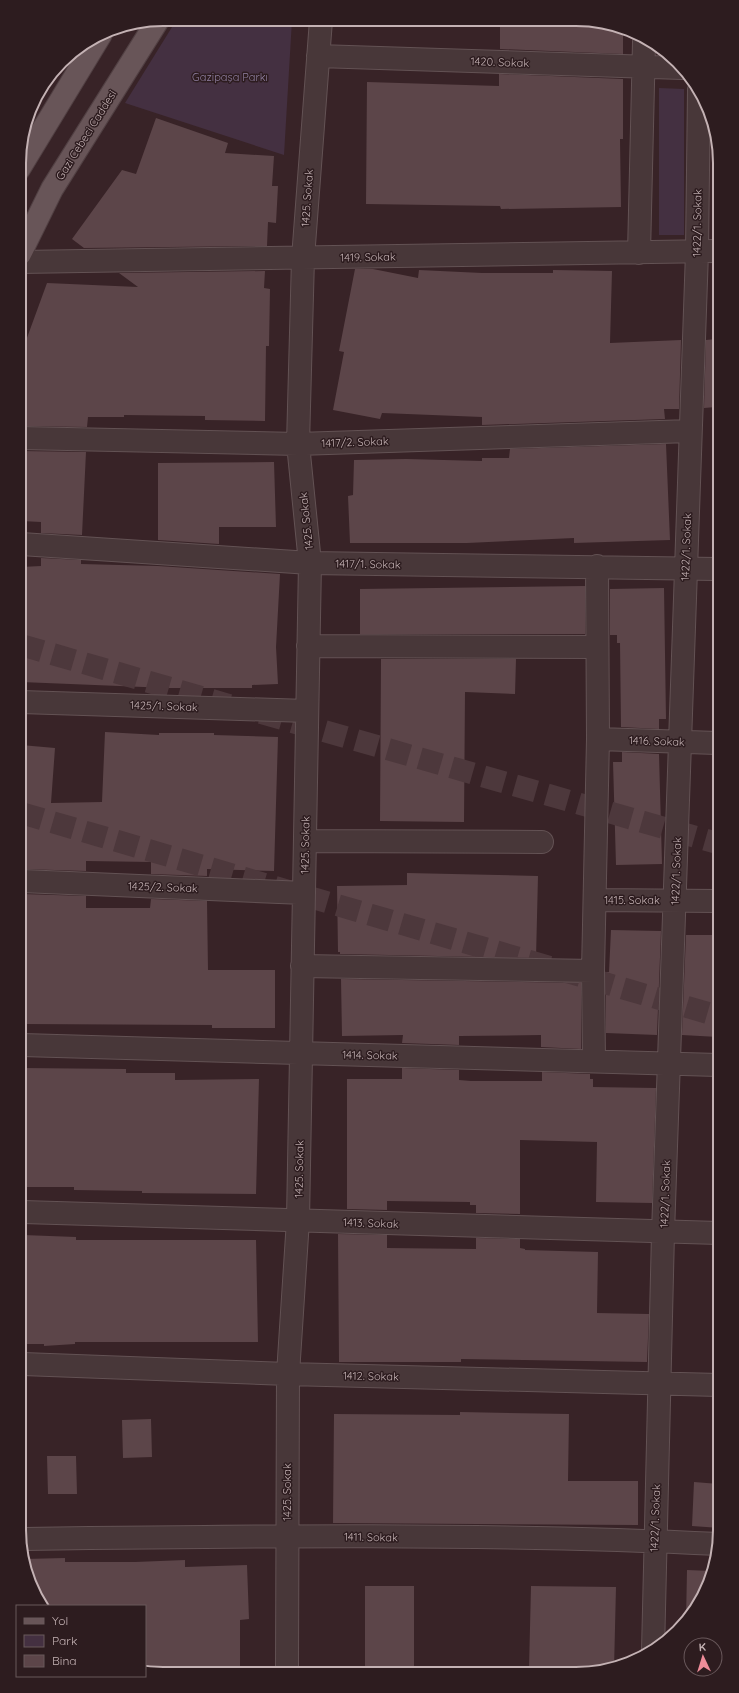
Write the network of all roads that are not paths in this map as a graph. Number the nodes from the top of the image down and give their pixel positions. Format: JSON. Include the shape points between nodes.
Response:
{"nodes":[{"id":1,"x":154,"y":26,"type":"edge"},
{"id":2,"x":320,"y":26,"type":"edge"},
{"id":3,"x":644,"y":44,"type":"edge"},
{"id":4,"x":94,"y":45,"type":"edge"},
{"id":5,"x":318,"y":56,"type":"junction"},
{"id":6,"x":643,"y":67,"type":"junction"},
{"id":7,"x":675,"y":68,"type":"edge"},
{"id":8,"x":700,"y":104,"type":"edge"},
{"id":9,"x":26,"y":157,"type":"edge"},
{"id":10,"x":26,"y":242,"type":"edge"},
{"id":11,"x":706,"y":252,"type":"edge"},
{"id":12,"x":639,"y":253,"type":"junction"},
{"id":13,"x":303,"y":258,"type":"junction"},
{"id":14,"x":26,"y":262,"type":"edge"},
{"id":15,"x":690,"y":431,"type":"junction"},
{"id":16,"x":26,"y":438,"type":"edge"},
{"id":17,"x":298,"y":444,"type":"junction"},
{"id":18,"x":26,"y":544,"type":"edge"},
{"id":19,"x":310,"y":563,"type":"junction"},
{"id":20,"x":597,"y":566,"type":"junction"},
{"id":21,"x":685,"y":568,"type":"junction"},
{"id":22,"x":713,"y":569,"type":"edge"},
{"id":23,"x":308,"y":646,"type":"junction"},
{"id":24,"x":597,"y":647,"type":"junction"},
{"id":25,"x":26,"y":702,"type":"edge"},
{"id":26,"x":307,"y":711,"type":"junction"},
{"id":27,"x":598,"y":739,"type":"junction"},
{"id":28,"x":679,"y":742,"type":"junction"},
{"id":29,"x":713,"y":743,"type":"edge"},
{"id":30,"x":305,"y":841,"type":"junction"},
{"id":31,"x":542,"y":842,"type":"dead end"},
{"id":32,"x":26,"y":881,"type":"edge"},
{"id":33,"x":304,"y":892,"type":"junction"},
{"id":34,"x":595,"y":900,"type":"junction"},
{"id":35,"x":675,"y":900,"type":"junction"},
{"id":36,"x":713,"y":901,"type":"edge"},
{"id":37,"x":302,"y":966,"type":"junction"},
{"id":38,"x":593,"y":971,"type":"junction"},
{"id":39,"x":26,"y":1045,"type":"edge"},
{"id":40,"x":300,"y":1053,"type":"junction"},
{"id":41,"x":594,"y":1061,"type":"junction"},
{"id":42,"x":670,"y":1065,"type":"junction"},
{"id":43,"x":713,"y":1065,"type":"edge"},
{"id":44,"x":26,"y":1212,"type":"edge"},
{"id":45,"x":298,"y":1220,"type":"junction"},
{"id":46,"x":663,"y":1233,"type":"junction"},
{"id":47,"x":713,"y":1233,"type":"edge"},
{"id":48,"x":26,"y":1364,"type":"edge"},
{"id":49,"x":288,"y":1374,"type":"junction"},
{"id":50,"x":659,"y":1382,"type":"junction"},
{"id":51,"x":713,"y":1385,"type":"edge"},
{"id":52,"x":287,"y":1535,"type":"junction"},
{"id":53,"x":26,"y":1538,"type":"edge"},
{"id":54,"x":654,"y":1541,"type":"junction"},
{"id":55,"x":712,"y":1544,"type":"edge"},
{"id":56,"x":657,"y":1640,"type":"edge"},
{"id":57,"x":287,"y":1667,"type":"edge"}],
"edges":[{"from":1,"to":10,"type":"main road","name":"Gazi Cebeci Caddesi","via":[[52,189]]},
{"from":2,"to":5,"type":"street","name":"1425. Sokak"},
{"from":3,"to":6,"type":"street"},
{"from":4,"to":9,"type":"main road"},
{"from":5,"to":6,"type":"street","name":"1420. Sokak"},
{"from":5,"to":13,"type":"street","name":"1425. Sokak"},
{"from":6,"to":7,"type":"street","name":"1420. Sokak"},
{"from":6,"to":12,"type":"street"},
{"from":8,"to":11,"type":"street","name":"1422/1. Sokak"},
{"from":11,"to":12,"type":"street","name":"1419. Sokak"},
{"from":11,"to":15,"type":"street","name":"1422/1. Sokak"},
{"from":12,"to":13,"type":"street","name":"1419. Sokak"},
{"from":13,"to":14,"type":"street","name":"1419. Sokak"},
{"from":13,"to":17,"type":"street","name":"1425. Sokak"},
{"from":15,"to":17,"type":"street","name":"1417/2. Sokak"},
{"from":15,"to":21,"type":"street","name":"1422/1. Sokak"},
{"from":16,"to":17,"type":"street","name":"1417/2. Sokak"},
{"from":17,"to":19,"type":"street","name":"1425. Sokak"},
{"from":18,"to":19,"type":"street","name":"1417/1. Sokak"},
{"from":19,"to":20,"type":"street","name":"1417/1. Sokak"},
{"from":19,"to":23,"type":"street","name":"1425. Sokak"},
{"from":20,"to":21,"type":"street","name":"1417/1. Sokak"},
{"from":20,"to":24,"type":"street"},
{"from":21,"to":22,"type":"street","name":"1417/1. Sokak"},
{"from":21,"to":28,"type":"street","name":"1422/1. Sokak"},
{"from":23,"to":24,"type":"street"},
{"from":23,"to":26,"type":"street","name":"1425. Sokak"},
{"from":24,"to":27,"type":"street"},
{"from":25,"to":26,"type":"street","name":"1425/1. Sokak"},
{"from":26,"to":30,"type":"street","name":"1425. Sokak"},
{"from":27,"to":28,"type":"street","name":"1416. Sokak"},
{"from":27,"to":34,"type":"street"},
{"from":28,"to":29,"type":"street","name":"1416. Sokak"},
{"from":28,"to":35,"type":"street","name":"1422/1. Sokak"},
{"from":30,"to":31,"type":"street"},
{"from":30,"to":33,"type":"street","name":"1425. Sokak"},
{"from":32,"to":33,"type":"street","name":"1425/2. Sokak"},
{"from":33,"to":37,"type":"street","name":"1425. Sokak"},
{"from":34,"to":35,"type":"street","name":"1415. Sokak"},
{"from":34,"to":38,"type":"street"},
{"from":35,"to":36,"type":"street","name":"1415. Sokak"},
{"from":35,"to":42,"type":"street","name":"1422/1. Sokak"},
{"from":37,"to":38,"type":"street"},
{"from":37,"to":40,"type":"street","name":"1425. Sokak"},
{"from":38,"to":41,"type":"street"},
{"from":39,"to":40,"type":"street","name":"1414. Sokak"},
{"from":40,"to":41,"type":"street","name":"1414. Sokak"},
{"from":40,"to":45,"type":"street","name":"1425. Sokak"},
{"from":41,"to":42,"type":"street","name":"1414. Sokak"},
{"from":42,"to":43,"type":"street","name":"1414. Sokak"},
{"from":42,"to":46,"type":"street","name":"1422/1. Sokak"},
{"from":44,"to":45,"type":"street","name":"1413. Sokak"},
{"from":45,"to":46,"type":"street","name":"1413. Sokak"},
{"from":45,"to":49,"type":"street","name":"1425. Sokak"},
{"from":46,"to":47,"type":"street","name":"1413. Sokak"},
{"from":46,"to":50,"type":"street","name":"1422/1. Sokak"},
{"from":48,"to":49,"type":"street","name":"1412. Sokak"},
{"from":49,"to":50,"type":"street","name":"1412. Sokak"},
{"from":49,"to":52,"type":"street","name":"1425. Sokak"},
{"from":50,"to":51,"type":"street","name":"1412. Sokak"},
{"from":50,"to":54,"type":"street","name":"1422/1. Sokak"},
{"from":52,"to":53,"type":"street","name":"1411. Sokak"},
{"from":52,"to":54,"type":"street","name":"1411. Sokak"},
{"from":52,"to":57,"type":"street","name":"1425. Sokak"},
{"from":54,"to":55,"type":"street","name":"1411. Sokak"},
{"from":54,"to":56,"type":"street","name":"1422/1. Sokak"}]}
